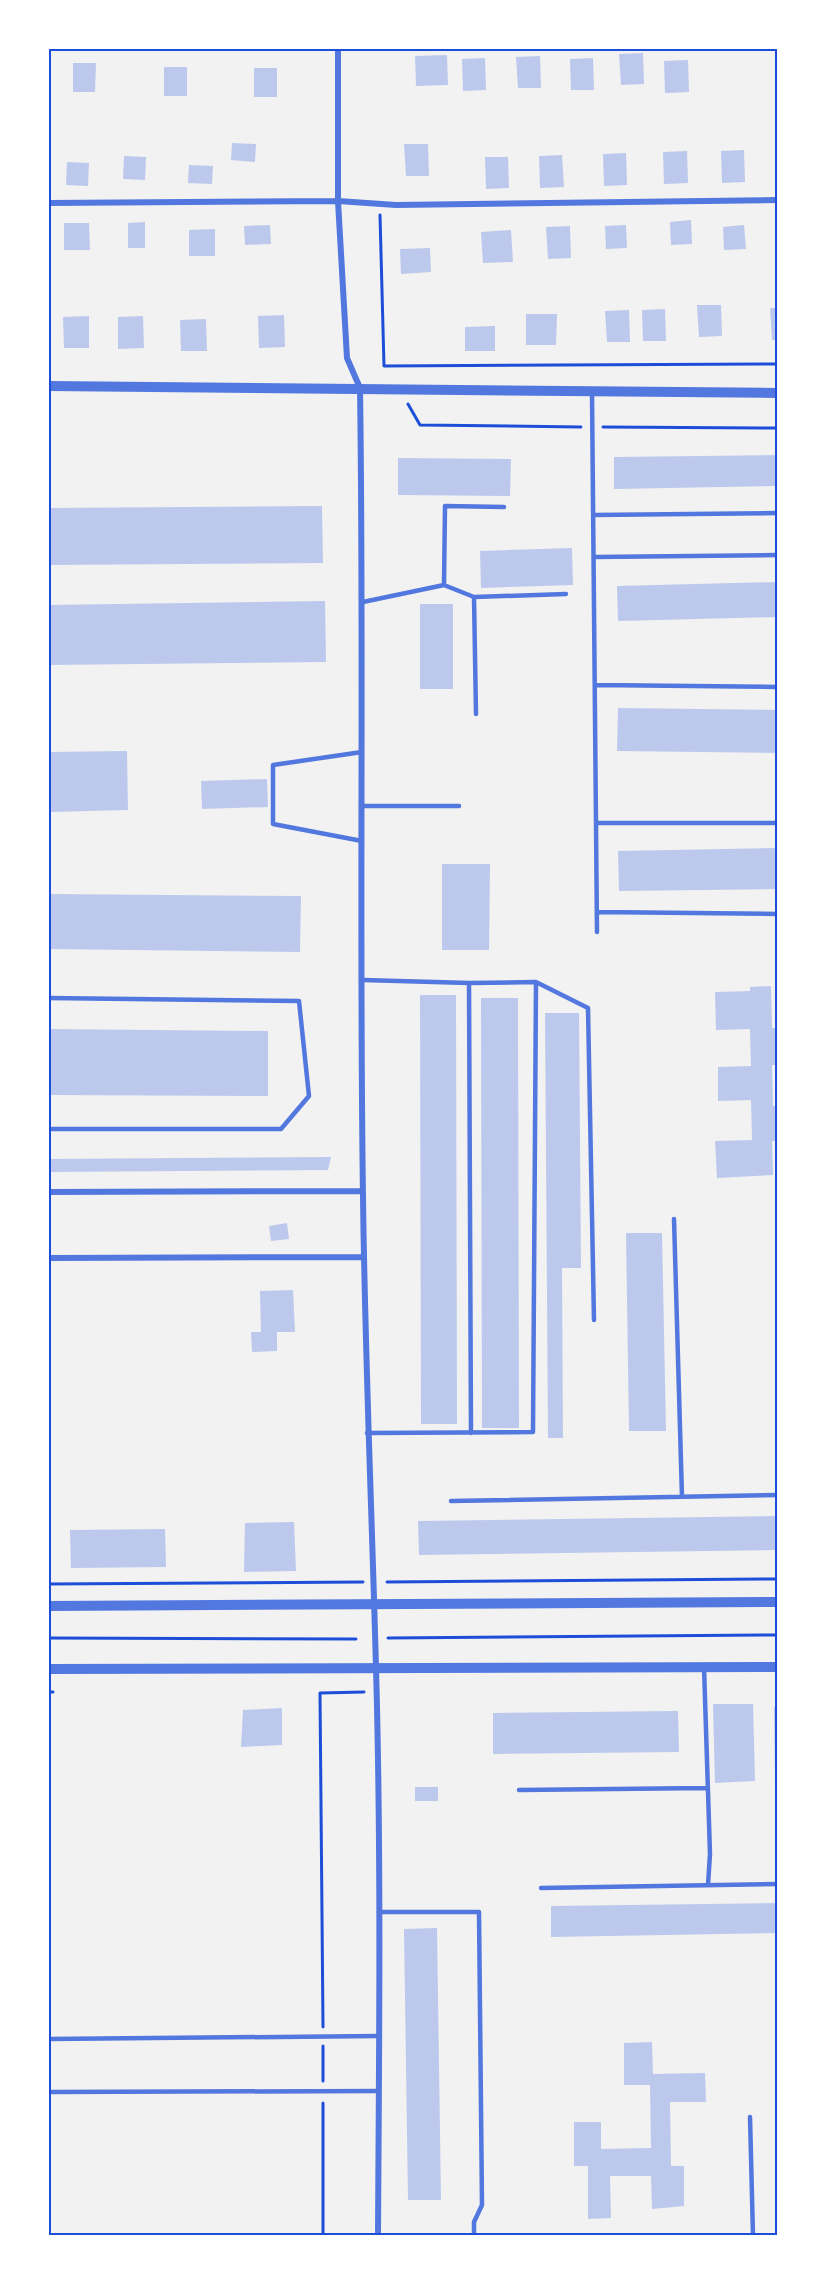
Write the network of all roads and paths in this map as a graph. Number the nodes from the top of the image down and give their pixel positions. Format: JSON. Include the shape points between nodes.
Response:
{"nodes":[{"id":1,"x":338,"y":48,"type":"edge"},
{"id":2,"x":778,"y":200,"type":"edge"},
{"id":3,"x":338,"y":201,"type":"junction"},
{"id":4,"x":48,"y":203,"type":"edge"},
{"id":5,"x":380,"y":204,"type":"junction"},
{"id":6,"x":778,"y":364,"type":"edge"},
{"id":7,"x":384,"y":366,"type":"junction"},
{"id":8,"x":48,"y":386,"type":"edge"},
{"id":9,"x":360,"y":388,"type":"junction"},
{"id":10,"x":398,"y":389,"type":"junction"},
{"id":11,"x":592,"y":392,"type":"junction"},
{"id":12,"x":778,"y":393,"type":"edge"},
{"id":13,"x":593,"y":427,"type":"junction"},
{"id":14,"x":778,"y":428,"type":"edge"},
{"id":15,"x":504,"y":507,"type":"dead end"},
{"id":16,"x":778,"y":513,"type":"edge"},
{"id":17,"x":593,"y":515,"type":"junction"},
{"id":18,"x":778,"y":555,"type":"edge"},
{"id":19,"x":594,"y":558,"type":"junction"},
{"id":20,"x":444,"y":585,"type":"junction"},
{"id":21,"x":566,"y":594,"type":"dead end"},
{"id":22,"x":474,"y":597,"type":"junction"},
{"id":23,"x":363,"y":602,"type":"junction"},
{"id":24,"x":595,"y":685,"type":"junction"},
{"id":25,"x":778,"y":687,"type":"edge"},
{"id":26,"x":476,"y":714,"type":"dead end"},
{"id":27,"x":362,"y":752,"type":"junction"},
{"id":28,"x":362,"y":806,"type":"junction"},
{"id":29,"x":459,"y":806,"type":"dead end"},
{"id":30,"x":596,"y":823,"type":"junction"},
{"id":31,"x":778,"y":823,"type":"edge"},
{"id":32,"x":362,"y":841,"type":"junction"},
{"id":33,"x":597,"y":912,"type":"junction"},
{"id":34,"x":778,"y":914,"type":"edge"},
{"id":35,"x":597,"y":932,"type":"dead end"},
{"id":36,"x":363,"y":980,"type":"junction"},
{"id":37,"x":536,"y":982,"type":"junction"},
{"id":38,"x":469,"y":983,"type":"junction"},
{"id":39,"x":48,"y":998,"type":"edge"},
{"id":40,"x":48,"y":1129,"type":"edge"},
{"id":41,"x":363,"y":1191,"type":"junction"},
{"id":42,"x":48,"y":1192,"type":"edge"},
{"id":43,"x":674,"y":1219,"type":"dead end"},
{"id":44,"x":364,"y":1257,"type":"junction"},
{"id":45,"x":48,"y":1258,"type":"edge"},
{"id":46,"x":594,"y":1320,"type":"dead end"},
{"id":47,"x":367,"y":1433,"type":"junction"},
{"id":48,"x":471,"y":1433,"type":"junction"},
{"id":49,"x":778,"y":1495,"type":"edge"},
{"id":50,"x":682,"y":1497,"type":"junction"},
{"id":51,"x":451,"y":1501,"type":"dead end"},
{"id":52,"x":778,"y":1579,"type":"edge"},
{"id":53,"x":387,"y":1582,"type":"dead end"},
{"id":54,"x":778,"y":1602,"type":"edge"},
{"id":55,"x":375,"y":1604,"type":"junction"},
{"id":56,"x":48,"y":1606,"type":"edge"},
{"id":57,"x":778,"y":1635,"type":"edge"},
{"id":58,"x":48,"y":1638,"type":"edge"},
{"id":59,"x":388,"y":1638,"type":"dead end"},
{"id":60,"x":356,"y":1639,"type":"dead end"},
{"id":61,"x":376,"y":1667,"type":"junction"},
{"id":62,"x":704,"y":1667,"type":"junction"},
{"id":63,"x":778,"y":1667,"type":"edge"},
{"id":64,"x":48,"y":1669,"type":"edge"},
{"id":65,"x":48,"y":1692,"type":"edge"},
{"id":66,"x":53,"y":1692,"type":"dead end"},
{"id":67,"x":320,"y":1693,"type":"dead end"},
{"id":68,"x":707,"y":1788,"type":"junction"},
{"id":69,"x":519,"y":1790,"type":"dead end"},
{"id":70,"x":778,"y":1884,"type":"edge"},
{"id":71,"x":708,"y":1885,"type":"junction"},
{"id":72,"x":541,"y":1888,"type":"dead end"},
{"id":73,"x":379,"y":1912,"type":"junction"},
{"id":74,"x":379,"y":2036,"type":"junction"},
{"id":75,"x":323,"y":2037,"type":"junction"},
{"id":76,"x":48,"y":2039,"type":"edge"},
{"id":77,"x":323,"y":2091,"type":"junction"},
{"id":78,"x":378,"y":2091,"type":"junction"},
{"id":79,"x":48,"y":2092,"type":"edge"},
{"id":80,"x":750,"y":2117,"type":"dead end"},
{"id":81,"x":323,"y":2236,"type":"edge"},
{"id":82,"x":378,"y":2236,"type":"edge"},
{"id":83,"x":474,"y":2236,"type":"edge"},
{"id":84,"x":753,"y":2236,"type":"edge"}],
"edges":[{"from":1,"to":3,"type":"street"},
{"from":2,"to":5,"type":"street"},
{"from":3,"to":4,"type":"street"},
{"from":3,"to":5,"type":"street"},
{"from":3,"to":9,"type":"street","via":[[347,358]]},
{"from":5,"to":7,"type":"path"},
{"from":6,"to":7,"type":"path"},
{"from":7,"to":10,"type":"path"},
{"from":8,"to":9,"type":"street"},
{"from":9,"to":10,"type":"street"},
{"from":9,"to":23,"type":"street"},
{"from":10,"to":11,"type":"street"},
{"from":10,"to":13,"type":"path","via":[[420,425]]},
{"from":11,"to":12,"type":"street"},
{"from":11,"to":13,"type":"lane"},
{"from":13,"to":14,"type":"path"},
{"from":13,"to":17,"type":"lane"},
{"from":15,"to":20,"type":"lane","via":[[445,506]]},
{"from":16,"to":17,"type":"lane"},
{"from":17,"to":19,"type":"lane"},
{"from":18,"to":19,"type":"lane"},
{"from":19,"to":24,"type":"lane"},
{"from":20,"to":22,"type":"lane"},
{"from":20,"to":23,"type":"lane"},
{"from":21,"to":22,"type":"lane"},
{"from":22,"to":26,"type":"lane"},
{"from":23,"to":27,"type":"street"},
{"from":24,"to":25,"type":"lane"},
{"from":24,"to":30,"type":"lane"},
{"from":27,"to":28,"type":"street"},
{"from":27,"to":32,"type":"lane","via":[[273,765],[273,824]]},
{"from":28,"to":29,"type":"lane"},
{"from":28,"to":32,"type":"street"},
{"from":30,"to":31,"type":"lane"},
{"from":30,"to":33,"type":"lane"},
{"from":32,"to":36,"type":"street"},
{"from":33,"to":34,"type":"lane"},
{"from":33,"to":35,"type":"lane"},
{"from":36,"to":38,"type":"lane"},
{"from":36,"to":41,"type":"street"},
{"from":37,"to":38,"type":"lane"},
{"from":37,"to":46,"type":"lane","via":[[588,1008]]},
{"from":37,"to":48,"type":"lane","via":[[533,1432]]},
{"from":38,"to":48,"type":"lane"},
{"from":39,"to":40,"type":"lane","via":[[299,1001],[309,1096],[281,1129]]},
{"from":41,"to":42,"type":"street"},
{"from":41,"to":44,"type":"street"},
{"from":43,"to":50,"type":"lane"},
{"from":44,"to":45,"type":"street"},
{"from":44,"to":47,"type":"street"},
{"from":47,"to":48,"type":"lane"},
{"from":47,"to":55,"type":"street"},
{"from":49,"to":50,"type":"lane"},
{"from":50,"to":51,"type":"lane"},
{"from":52,"to":53,"type":"path"},
{"from":54,"to":55,"type":"street"},
{"from":55,"to":56,"type":"street"},
{"from":55,"to":61,"type":"street"},
{"from":57,"to":59,"type":"path"},
{"from":58,"to":60,"type":"path"},
{"from":61,"to":62,"type":"street"},
{"from":61,"to":64,"type":"street"},
{"from":61,"to":73,"type":"street"},
{"from":62,"to":63,"type":"street"},
{"from":62,"to":68,"type":"lane"},
{"from":65,"to":66,"type":"path"},
{"from":67,"to":75,"type":"path"},
{"from":68,"to":69,"type":"lane"},
{"from":68,"to":71,"type":"lane"},
{"from":70,"to":71,"type":"lane"},
{"from":71,"to":72,"type":"lane"},
{"from":73,"to":74,"type":"street"},
{"from":73,"to":83,"type":"lane","via":[[479,1912],[482,2205],[474,2222]]},
{"from":74,"to":75,"type":"lane"},
{"from":74,"to":78,"type":"street"},
{"from":75,"to":76,"type":"lane"},
{"from":75,"to":77,"type":"path"},
{"from":77,"to":78,"type":"lane"},
{"from":77,"to":79,"type":"lane"},
{"from":77,"to":81,"type":"path"},
{"from":78,"to":82,"type":"street"},
{"from":80,"to":84,"type":"lane"}]}
